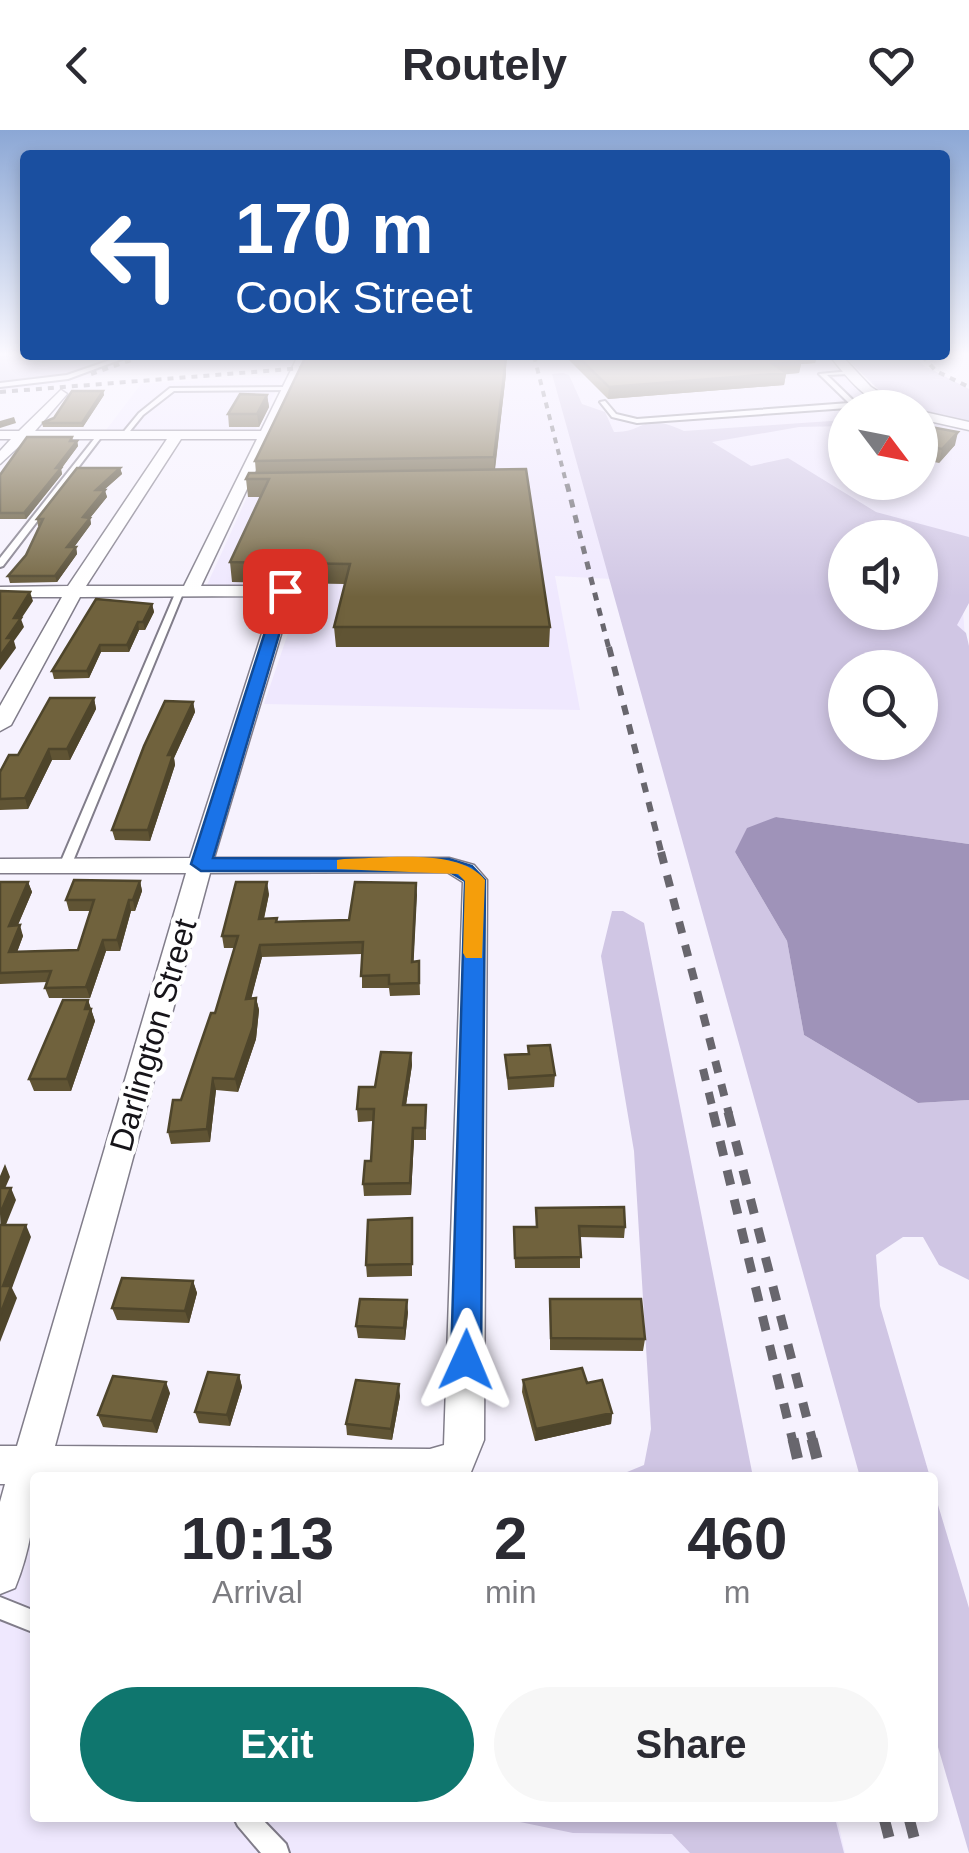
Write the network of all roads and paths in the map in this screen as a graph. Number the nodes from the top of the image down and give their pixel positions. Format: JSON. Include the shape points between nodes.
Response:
{"nodes":[{"id":1,"x":22,"y":436,"type":"edge"},
{"id":2,"x":99,"y":436,"type":"edge"},
{"id":3,"x":176,"y":436,"type":"edge"},
{"id":4,"x":265,"y":436,"type":"edge"},
{"id":5,"x":0,"y":460,"type":"edge"},
{"id":6,"x":0,"y":564,"type":"edge"},
{"id":7,"x":74,"y":591,"type":"junction"},
{"id":8,"x":185,"y":591,"type":"junction"},
{"id":9,"x":0,"y":592,"type":"edge"},
{"id":10,"x":0,"y":725,"type":"edge"},
{"id":11,"x":201,"y":864,"type":"junction"},
{"id":12,"x":0,"y":866,"type":"edge"},
{"id":13,"x":65,"y":866,"type":"junction"},
{"id":14,"x":15,"y":1465,"type":"edge"},
{"id":15,"x":0,"y":1573,"type":"edge"},
{"id":16,"x":0,"y":1608,"type":"edge"},
{"id":17,"x":30,"y":1620,"type":"edge"},
{"id":18,"x":250,"y":1822,"type":"edge"},
{"id":19,"x":277,"y":1853,"type":"edge"}],
"edges":[{"from":1,"to":5,"type":"street"},
{"from":2,"to":6,"type":"lane"},
{"from":3,"to":7,"type":"street"},
{"from":4,"to":8,"type":"street","via":[[248,485]]},
{"from":7,"to":8,"type":"street"},
{"from":7,"to":9,"type":"street"},
{"from":7,"to":10,"type":"street"},
{"from":8,"to":11,"type":"street","name":"Darlington Street","via":[[285,591]]},
{"from":8,"to":13,"type":"lane"},
{"from":11,"to":13,"type":"street"},
{"from":11,"to":14,"type":"street","name":"Darlington Street"},
{"from":11,"to":14,"type":"street","via":[[449,865],[475,880],[465,1440],[457,1459],[430,1468]]},
{"from":12,"to":13,"type":"street"},
{"from":14,"to":15,"type":"street","name":"Darlington Street"},
{"from":16,"to":17,"type":"lane"},
{"from":18,"to":19,"type":"lane"}]}
